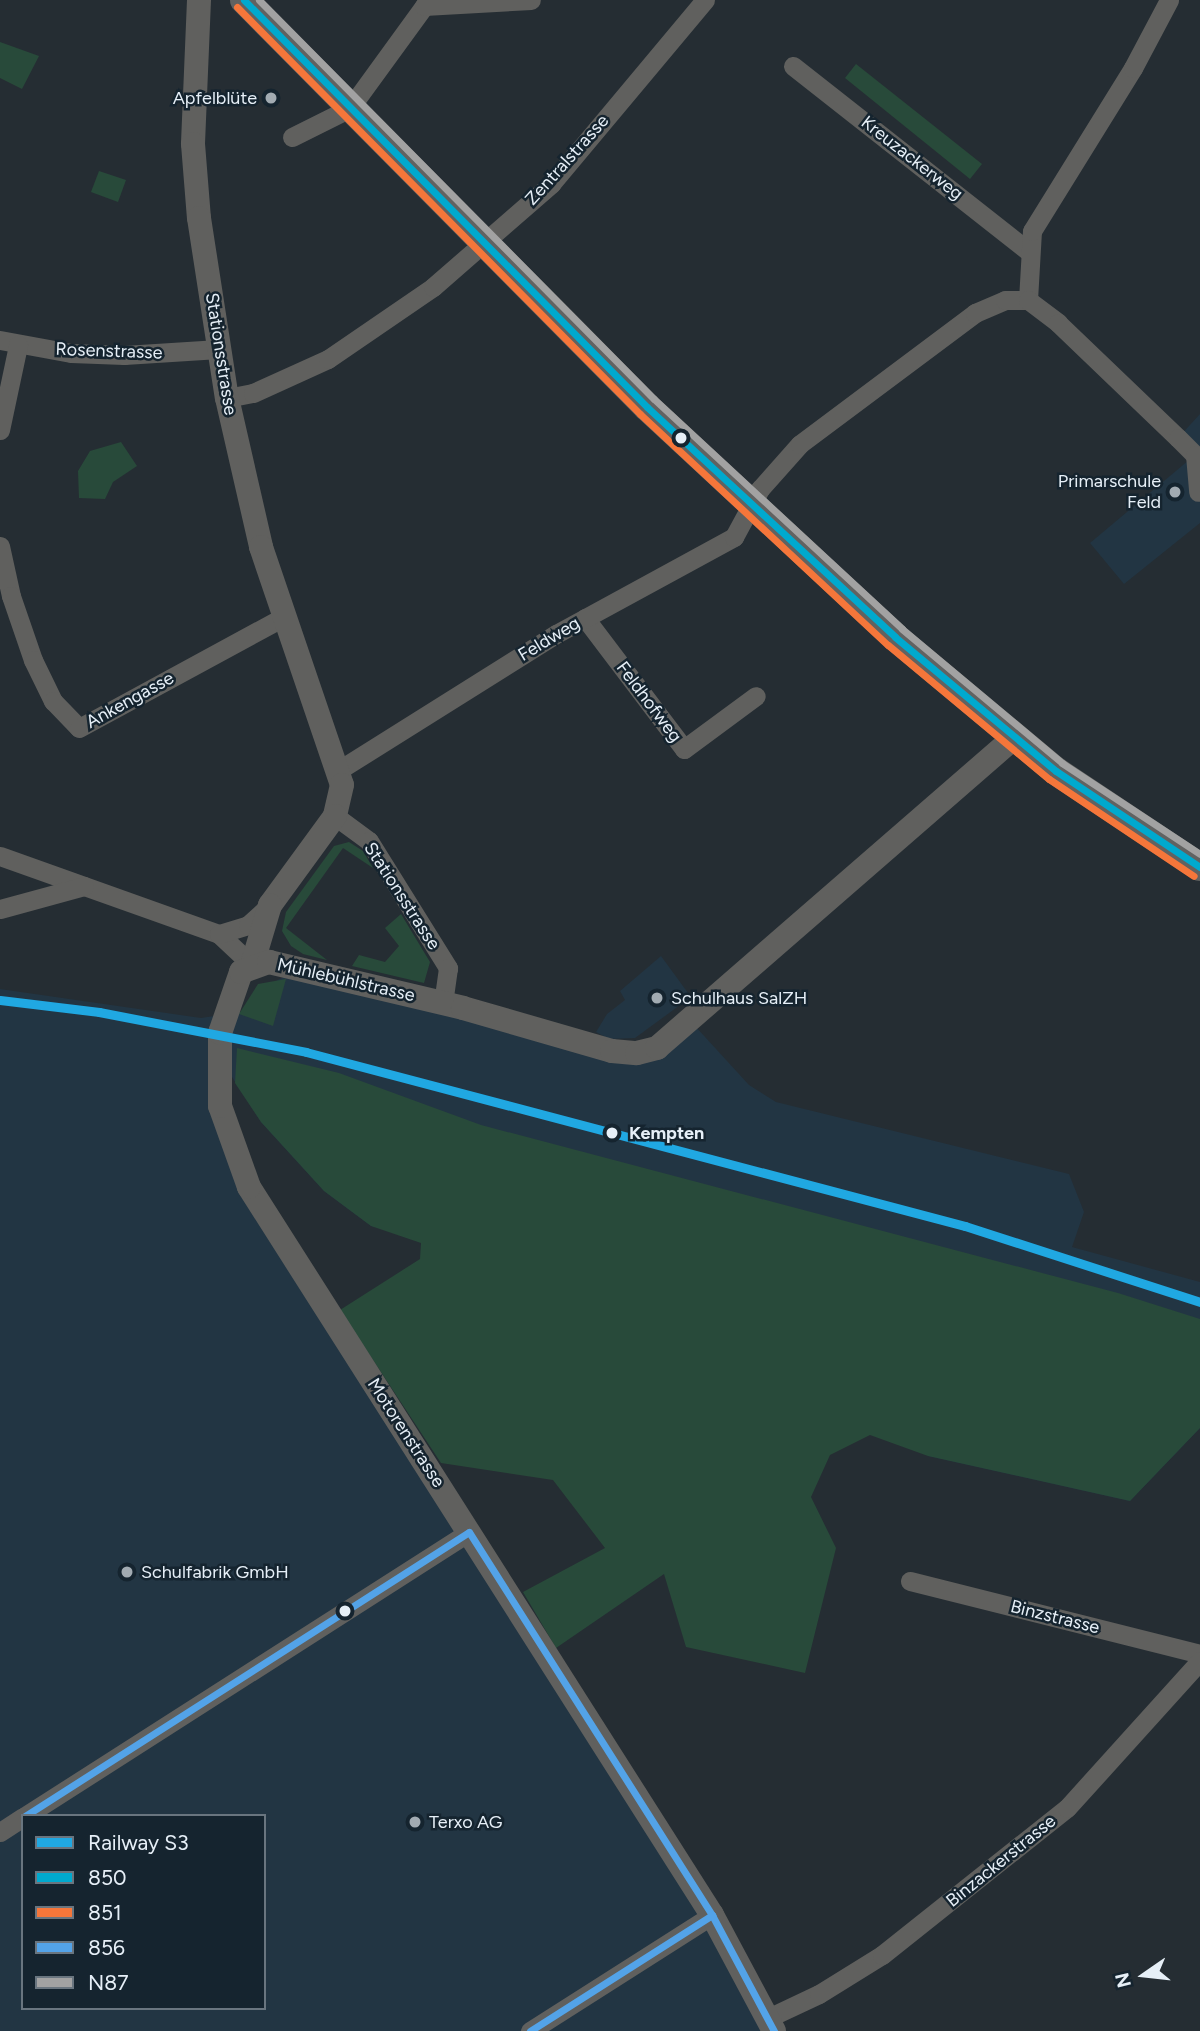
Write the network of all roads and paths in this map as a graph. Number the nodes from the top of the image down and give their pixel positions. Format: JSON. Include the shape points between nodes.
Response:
{"nodes":[{"id":1,"x":199,"y":0,"type":"edge"},
{"id":2,"x":244,"y":0,"type":"edge"},
{"id":3,"x":531,"y":0,"type":"edge"},
{"id":4,"x":705,"y":0,"type":"edge"},
{"id":5,"x":1169,"y":0,"type":"edge"},
{"id":6,"x":793,"y":66,"type":"dead end"},
{"id":7,"x":350,"y":108,"type":"junction"},
{"id":8,"x":292,"y":137,"type":"dead end"},
{"id":9,"x":485,"y":243,"type":"junction"},
{"id":10,"x":1029,"y":251,"type":"junction"},
{"id":11,"x":1028,"y":300,"type":"junction"},
{"id":12,"x":9,"y":342,"type":"edge"},
{"id":13,"x":219,"y":349,"type":"junction"},
{"id":14,"x":227,"y":398,"type":"junction"},
{"id":15,"x":0,"y":430,"type":"edge"},
{"id":16,"x":1198,"y":492,"type":"dead end"},
{"id":17,"x":752,"y":507,"type":"junction"},
{"id":18,"x":0,"y":546,"type":"edge"},
{"id":19,"x":285,"y":615,"type":"junction"},
{"id":20,"x":585,"y":618,"type":"junction"},
{"id":21,"x":756,"y":696,"type":"dead end"},
{"id":22,"x":1015,"y":737,"type":"junction"},
{"id":23,"x":339,"y":770,"type":"junction"},
{"id":24,"x":335,"y":816,"type":"junction"},
{"id":25,"x":0,"y":856,"type":"edge"},
{"id":26,"x":1200,"y":866,"type":"edge"},
{"id":27,"x":85,"y":886,"type":"junction"},
{"id":28,"x":270,"y":905,"type":"junction"},
{"id":29,"x":0,"y":909,"type":"edge"},
{"id":30,"x":219,"y":934,"type":"junction"},
{"id":31,"x":252,"y":965,"type":"junction"},
{"id":32,"x":443,"y":1003,"type":"junction"},
{"id":33,"x":469,"y":1532,"type":"junction"},
{"id":34,"x":909,"y":1581,"type":"dead end"},
{"id":35,"x":1200,"y":1654,"type":"edge"},
{"id":36,"x":1200,"y":1661,"type":"edge"},
{"id":37,"x":27,"y":1814,"type":"edge"},
{"id":38,"x":21,"y":1818,"type":"edge"},
{"id":39,"x":0,"y":1832,"type":"edge"},
{"id":40,"x":712,"y":1915,"type":"junction"},
{"id":41,"x":771,"y":2024,"type":"edge"},
{"id":42,"x":530,"y":2031,"type":"edge"}],
"edges":[{"from":1,"to":13,"type":"street","name":"Stationsstrasse","via":[[193,144]]},
{"from":2,"to":7,"type":"main road"},
{"from":3,"to":7,"type":"street","via":[[424,6]]},
{"from":4,"to":9,"type":"street","name":"Zentralstrasse","via":[[551,184]]},
{"from":5,"to":10,"type":"street","via":[[1133,68],[1041,211]]},
{"from":6,"to":10,"type":"street","name":"Kreuzackerweg"},
{"from":7,"to":8,"type":"street"},
{"from":7,"to":9,"type":"main road"},
{"from":9,"to":14,"type":"street","name":"Zentralstrasse","via":[[349,348],[253,393]]},
{"from":9,"to":17,"type":"main road"},
{"from":10,"to":11,"type":"street"},
{"from":11,"to":16,"type":"street","via":[[1195,455]]},
{"from":11,"to":17,"type":"street","name":"Feldweg","via":[[1005,300],[975,313],[845,406],[800,444],[760,489]]},
{"from":12,"to":13,"type":"street","name":"Rosenstrasse","via":[[124,355]]},
{"from":12,"to":15,"type":"street"},
{"from":13,"to":14,"type":"street","name":"Stationsstrasse"},
{"from":14,"to":19,"type":"street","name":"Stationsstrasse","via":[[252,512]]},
{"from":17,"to":20,"type":"street","name":"Feldweg","via":[[734,537]]},
{"from":17,"to":22,"type":"main road","via":[[895,637]]},
{"from":18,"to":19,"type":"street","name":"Ankengasse","via":[[33,660],[53,701],[79,728]]},
{"from":19,"to":23,"type":"street","name":"Stationsstrasse"},
{"from":20,"to":21,"type":"street","name":"Feldhofweg","via":[[684,749]]},
{"from":20,"to":23,"type":"street","name":"Feldweg"},
{"from":22,"to":26,"type":"main road","via":[[1126,821]]},
{"from":22,"to":32,"type":"street","via":[[657,1048],[637,1054],[612,1051]]},
{"from":23,"to":24,"type":"street","name":"Stationsstrasse","via":[[342,793]]},
{"from":24,"to":28,"type":"street","name":"Motorenstrasse"},
{"from":24,"to":32,"type":"street","name":"Stationsstrasse","via":[[369,841],[448,968]]},
{"from":25,"to":27,"type":"street","name":"Mühlebühlstrasse"},
{"from":27,"to":29,"type":"street"},
{"from":27,"to":30,"type":"street","name":"Mühlebühlstrasse"},
{"from":28,"to":30,"type":"street","via":[[248,925]]},
{"from":28,"to":31,"type":"street","name":"Motorenstrasse"},
{"from":30,"to":31,"type":"street","name":"Mühlebühlstrasse"},
{"from":31,"to":32,"type":"street","name":"Mühlebühlstrasse","via":[[274,962]]},
{"from":31,"to":33,"type":"street","name":"Motorenstrasse","via":[[241,972],[232,992],[219,1044],[218,1097],[231,1146],[249,1187]]},
{"from":33,"to":37,"type":"street"},
{"from":33,"to":40,"type":"street","name":"Motorenstrasse"},
{"from":34,"to":35,"type":"street","name":"Binzstrasse"},
{"from":36,"to":41,"type":"street","name":"Binzackerstrasse","via":[[1067,1808],[890,1950]]},
{"from":38,"to":39,"type":"street"},
{"from":40,"to":41,"type":"street","name":"Motorenstrasse"},
{"from":40,"to":42,"type":"street"}]}
